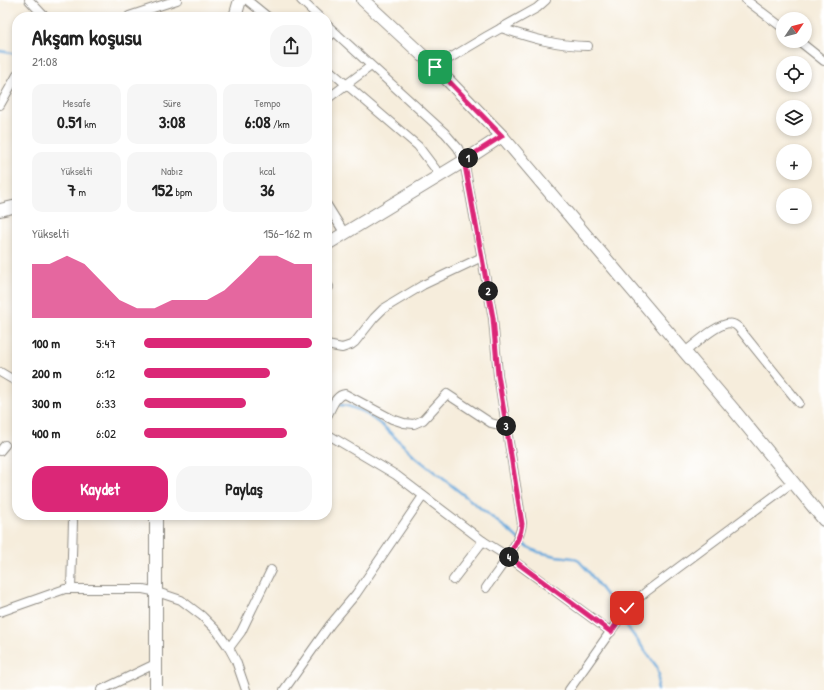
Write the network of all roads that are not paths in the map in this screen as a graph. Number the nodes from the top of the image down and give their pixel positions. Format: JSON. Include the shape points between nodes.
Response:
{"nodes":[{"id":1,"x":29,"y":0,"type":"edge"},
{"id":2,"x":177,"y":0,"type":"edge"},
{"id":3,"x":240,"y":0,"type":"edge"},
{"id":4,"x":247,"y":0,"type":"edge"},
{"id":5,"x":301,"y":0,"type":"edge"},
{"id":6,"x":364,"y":0,"type":"edge"},
{"id":7,"x":546,"y":0,"type":"edge"},
{"id":8,"x":746,"y":0,"type":"edge"},
{"id":9,"x":40,"y":12,"type":"edge"},
{"id":10,"x":141,"y":12,"type":"edge"},
{"id":11,"x":236,"y":12,"type":"edge"},
{"id":12,"x":262,"y":12,"type":"edge"},
{"id":13,"x":314,"y":12,"type":"edge"},
{"id":14,"x":776,"y":23,"type":"edge"},
{"id":15,"x":501,"y":28,"type":"junction"},
{"id":16,"x":334,"y":32,"type":"edge"},
{"id":17,"x":588,"y":46,"type":"dead end"},
{"id":18,"x":808,"y":48,"type":"edge"},
{"id":19,"x":824,"y":61,"type":"edge"},
{"id":20,"x":371,"y":66,"type":"junction"},
{"id":21,"x":435,"y":67,"type":"junction"},
{"id":22,"x":332,"y":72,"type":"edge"},
{"id":23,"x":12,"y":84,"type":"edge"},
{"id":24,"x":346,"y":85,"type":"junction"},
{"id":25,"x":332,"y":95,"type":"edge"},
{"id":26,"x":0,"y":105,"type":"edge"},
{"id":27,"x":502,"y":136,"type":"junction"},
{"id":28,"x":464,"y":160,"type":"junction"},
{"id":29,"x":440,"y":175,"type":"junction"},
{"id":30,"x":12,"y":207,"type":"edge"},
{"id":31,"x":0,"y":210,"type":"edge"},
{"id":32,"x":332,"y":212,"type":"edge"},
{"id":33,"x":345,"y":234,"type":"junction"},
{"id":34,"x":332,"y":241,"type":"edge"},
{"id":35,"x":482,"y":257,"type":"junction"},
{"id":36,"x":332,"y":346,"type":"edge"},
{"id":37,"x":685,"y":352,"type":"junction"},
{"id":38,"x":0,"y":372,"type":"edge"},
{"id":39,"x":12,"y":379,"type":"edge"},
{"id":40,"x":799,"y":403,"type":"dead end"},
{"id":41,"x":332,"y":407,"type":"edge"},
{"id":42,"x":506,"y":427,"type":"junction"},
{"id":43,"x":332,"y":437,"type":"edge"},
{"id":44,"x":793,"y":482,"type":"junction"},
{"id":45,"x":423,"y":496,"type":"junction"},
{"id":46,"x":72,"y":520,"type":"edge"},
{"id":47,"x":156,"y":520,"type":"edge"},
{"id":48,"x":824,"y":520,"type":"edge"},
{"id":49,"x":483,"y":541,"type":"junction"},
{"id":50,"x":508,"y":556,"type":"junction"},
{"id":51,"x":271,"y":570,"type":"dead end"},
{"id":52,"x":453,"y":580,"type":"dead end"},
{"id":53,"x":486,"y":588,"type":"dead end"},
{"id":54,"x":71,"y":589,"type":"junction"},
{"id":55,"x":157,"y":592,"type":"junction"},
{"id":56,"x":0,"y":612,"type":"edge"},
{"id":57,"x":611,"y":632,"type":"junction"},
{"id":58,"x":229,"y":648,"type":"junction"},
{"id":59,"x":157,"y":663,"type":"junction"},
{"id":60,"x":101,"y":690,"type":"edge"},
{"id":61,"x":156,"y":690,"type":"edge"},
{"id":62,"x":246,"y":690,"type":"edge"},
{"id":63,"x":284,"y":690,"type":"edge"},
{"id":64,"x":569,"y":690,"type":"edge"}],
"edges":[{"from":1,"to":9,"type":"street"},
{"from":2,"to":10,"type":"street"},
{"from":3,"to":11,"type":"street"},
{"from":4,"to":12,"type":"street"},
{"from":5,"to":13,"type":"street"},
{"from":6,"to":21,"type":"street"},
{"from":7,"to":15,"type":"street","via":[[537,8]]},
{"from":8,"to":14,"type":"street"},
{"from":15,"to":17,"type":"street","via":[[550,43]]},
{"from":15,"to":21,"type":"street"},
{"from":16,"to":20,"type":"street"},
{"from":18,"to":19,"type":"street"},
{"from":20,"to":24,"type":"street"},
{"from":20,"to":28,"type":"street","via":[[445,132]]},
{"from":21,"to":27,"type":"street"},
{"from":22,"to":24,"type":"street"},
{"from":23,"to":26,"type":"street"},
{"from":24,"to":25,"type":"street"},
{"from":24,"to":29,"type":"street","via":[[418,146]]},
{"from":27,"to":28,"type":"street"},
{"from":27,"to":37,"type":"street"},
{"from":28,"to":29,"type":"street"},
{"from":28,"to":35,"type":"street"},
{"from":29,"to":33,"type":"street"},
{"from":30,"to":31,"type":"street"},
{"from":32,"to":33,"type":"street"},
{"from":33,"to":34,"type":"street"},
{"from":35,"to":36,"type":"street","via":[[383,309],[351,345],[342,348]]},
{"from":35,"to":42,"type":"street","via":[[493,318]]},
{"from":37,"to":40,"type":"street","via":[[718,327],[732,323],[738,327]]},
{"from":37,"to":44,"type":"street"},
{"from":38,"to":39,"type":"street"},
{"from":41,"to":42,"type":"street","via":[[336,399],[345,394],[392,419],[414,424],[423,420],[447,394],[491,423]]},
{"from":42,"to":50,"type":"street","via":[[522,524],[516,544]]},
{"from":43,"to":45,"type":"street","via":[[396,475]]},
{"from":44,"to":48,"type":"street"},
{"from":44,"to":57,"type":"street","via":[[647,591],[627,608]]},
{"from":45,"to":49,"type":"street"},
{"from":45,"to":63,"type":"street","via":[[356,594],[330,625]]},
{"from":46,"to":54,"type":"street"},
{"from":47,"to":55,"type":"street"},
{"from":49,"to":50,"type":"street"},
{"from":49,"to":52,"type":"street"},
{"from":50,"to":53,"type":"street"},
{"from":50,"to":57,"type":"street"},
{"from":51,"to":58,"type":"street","via":[[241,632]]},
{"from":54,"to":55,"type":"street","via":[[143,589]]},
{"from":54,"to":56,"type":"street"},
{"from":55,"to":58,"type":"street","via":[[181,600],[202,616]]},
{"from":55,"to":59,"type":"street"},
{"from":57,"to":64,"type":"street"},
{"from":58,"to":62,"type":"street"},
{"from":59,"to":60,"type":"street"},
{"from":59,"to":61,"type":"street"}]}
